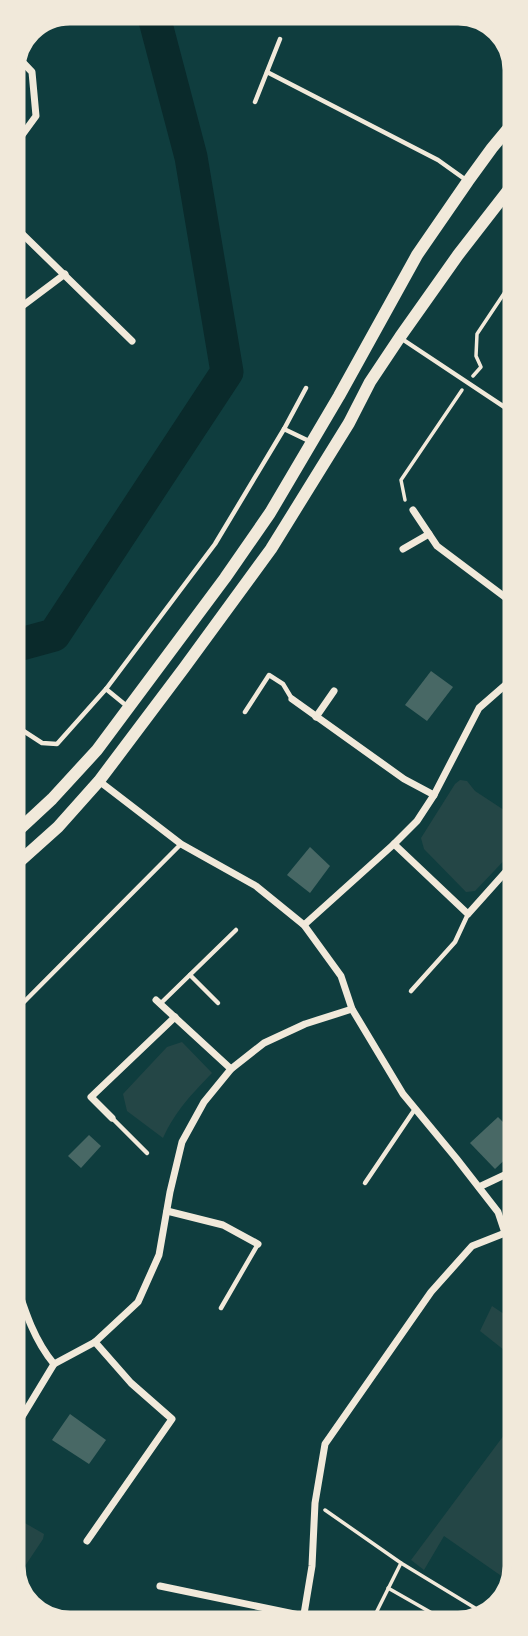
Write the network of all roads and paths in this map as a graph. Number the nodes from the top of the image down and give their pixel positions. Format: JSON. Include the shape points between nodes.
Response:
{"nodes":[{"id":1,"x":280,"y":39,"type":"dead end"},
{"id":2,"x":22,"y":61,"type":"edge"},
{"id":3,"x":267,"y":72,"type":"junction"},
{"id":4,"x":254,"y":102,"type":"dead end"},
{"id":5,"x":507,"y":130,"type":"edge"},
{"id":6,"x":21,"y":137,"type":"edge"},
{"id":7,"x":468,"y":181,"type":"junction"},
{"id":8,"x":507,"y":192,"type":"edge"},
{"id":9,"x":21,"y":232,"type":"edge"},
{"id":10,"x":65,"y":274,"type":"junction"},
{"id":11,"x":507,"y":289,"type":"edge"},
{"id":12,"x":21,"y":307,"type":"edge"},
{"id":13,"x":400,"y":337,"type":"junction"},
{"id":14,"x":132,"y":341,"type":"dead end"},
{"id":15,"x":467,"y":383,"type":"junction"},
{"id":16,"x":306,"y":387,"type":"dead end"},
{"id":17,"x":507,"y":409,"type":"edge"},
{"id":18,"x":284,"y":429,"type":"junction"},
{"id":19,"x":311,"y":443,"type":"junction"},
{"id":20,"x":413,"y":510,"type":"joint"},
{"id":21,"x":429,"y":534,"type":"junction"},
{"id":22,"x":403,"y":549,"type":"dead end"},
{"id":23,"x":507,"y":599,"type":"edge"},
{"id":24,"x":507,"y":684,"type":"edge"},
{"id":25,"x":106,"y":689,"type":"junction"},
{"id":26,"x":334,"y":691,"type":"dead end"},
{"id":27,"x":292,"y":699,"type":"joint"},
{"id":28,"x":128,"y":707,"type":"junction"},
{"id":29,"x":245,"y":712,"type":"dead end"},
{"id":30,"x":316,"y":717,"type":"junction"},
{"id":31,"x":21,"y":729,"type":"edge"},
{"id":32,"x":99,"y":781,"type":"junction"},
{"id":33,"x":433,"y":795,"type":"junction"},
{"id":34,"x":21,"y":828,"type":"edge"},
{"id":35,"x":181,"y":844,"type":"junction"},
{"id":36,"x":394,"y":844,"type":"junction"},
{"id":37,"x":21,"y":860,"type":"edge"},
{"id":38,"x":507,"y":870,"type":"edge"},
{"id":39,"x":468,"y":914,"type":"junction"},
{"id":40,"x":304,"y":925,"type":"junction"},
{"id":41,"x":236,"y":930,"type":"dead end"},
{"id":42,"x":190,"y":975,"type":"junction"},
{"id":43,"x":411,"y":991,"type":"dead end"},
{"id":44,"x":158,"y":1002,"type":"joint"},
{"id":45,"x":218,"y":1003,"type":"dead end"},
{"id":46,"x":21,"y":1005,"type":"edge"},
{"id":47,"x":352,"y":1009,"type":"junction"},
{"id":48,"x":175,"y":1017,"type":"junction"},
{"id":49,"x":231,"y":1069,"type":"junction"},
{"id":50,"x":415,"y":1109,"type":"junction"},
{"id":51,"x":112,"y":1118,"type":"joint"},
{"id":52,"x":147,"y":1153,"type":"dead end"},
{"id":53,"x":507,"y":1174,"type":"edge"},
{"id":54,"x":365,"y":1183,"type":"dead end"},
{"id":55,"x":479,"y":1187,"type":"junction"},
{"id":56,"x":167,"y":1211,"type":"junction"},
{"id":57,"x":505,"y":1233,"type":"junction"},
{"id":58,"x":507,"y":1236,"type":"edge"},
{"id":59,"x":258,"y":1244,"type":"joint"},
{"id":60,"x":21,"y":1299,"type":"edge"},
{"id":61,"x":221,"y":1308,"type":"dead end"},
{"id":62,"x":95,"y":1342,"type":"junction"},
{"id":63,"x":54,"y":1364,"type":"junction"},
{"id":64,"x":21,"y":1417,"type":"edge"},
{"id":65,"x":315,"y":1503,"type":"junction"},
{"id":66,"x":87,"y":1541,"type":"dead end"},
{"id":67,"x":401,"y":1563,"type":"junction"},
{"id":68,"x":160,"y":1586,"type":"dead end"},
{"id":69,"x":388,"y":1588,"type":"junction"},
{"id":70,"x":479,"y":1610,"type":"edge"},
{"id":71,"x":299,"y":1615,"type":"edge"},
{"id":72,"x":304,"y":1615,"type":"edge"},
{"id":73,"x":375,"y":1615,"type":"edge"},
{"id":74,"x":435,"y":1615,"type":"edge"}],
"edges":[{"from":1,"to":3,"type":"lane"},
{"from":2,"to":6,"type":"street","via":[[32,72],[36,116]]},
{"from":3,"to":4,"type":"lane"},
{"from":3,"to":7,"type":"lane","via":[[438,160]]},
{"from":5,"to":7,"type":"main road"},
{"from":7,"to":19,"type":"main road","via":[[417,255]]},
{"from":8,"to":13,"type":"main road"},
{"from":9,"to":10,"type":"street"},
{"from":10,"to":12,"type":"street"},
{"from":10,"to":14,"type":"street"},
{"from":11,"to":15,"type":"path","via":[[477,334],[475,356],[481,367]]},
{"from":13,"to":15,"type":"lane"},
{"from":13,"to":32,"type":"main road","via":[[271,549]]},
{"from":15,"to":17,"type":"lane"},
{"from":15,"to":20,"type":"path","via":[[401,480],[404,498]]},
{"from":16,"to":18,"type":"lane"},
{"from":18,"to":19,"type":"lane"},
{"from":18,"to":25,"type":"lane","via":[[215,544]]},
{"from":19,"to":28,"type":"main road","via":[[232,568]]},
{"from":20,"to":21,"type":"street"},
{"from":21,"to":22,"type":"street"},
{"from":21,"to":23,"type":"street","via":[[437,546]]},
{"from":24,"to":33,"type":"street","via":[[479,708]]},
{"from":25,"to":28,"type":"lane"},
{"from":25,"to":31,"type":"lane","via":[[57,744],[42,743]]},
{"from":26,"to":30,"type":"street"},
{"from":27,"to":29,"type":"lane","via":[[283,684],[269,675]]},
{"from":27,"to":30,"type":"street"},
{"from":28,"to":34,"type":"main road","via":[[97,750]]},
{"from":30,"to":33,"type":"street"},
{"from":32,"to":35,"type":"street"},
{"from":32,"to":37,"type":"main road"},
{"from":33,"to":36,"type":"street","via":[[417,821]]},
{"from":35,"to":40,"type":"street","via":[[256,886]]},
{"from":35,"to":46,"type":"lane"},
{"from":36,"to":39,"type":"street"},
{"from":36,"to":40,"type":"street"},
{"from":38,"to":39,"type":"street"},
{"from":39,"to":43,"type":"lane","via":[[455,942]]},
{"from":40,"to":47,"type":"street","via":[[341,976]]},
{"from":41,"to":42,"type":"lane"},
{"from":42,"to":44,"type":"lane"},
{"from":42,"to":45,"type":"lane"},
{"from":44,"to":48,"type":"street"},
{"from":47,"to":49,"type":"street","via":[[264,1043]]},
{"from":47,"to":50,"type":"street"},
{"from":48,"to":49,"type":"street"},
{"from":48,"to":51,"type":"street","via":[[91,1097]]},
{"from":49,"to":56,"type":"street","via":[[204,1102],[182,1142]]},
{"from":50,"to":54,"type":"lane"},
{"from":50,"to":55,"type":"street"},
{"from":51,"to":52,"type":"lane"},
{"from":53,"to":55,"type":"street"},
{"from":55,"to":57,"type":"street","via":[[498,1212]]},
{"from":56,"to":59,"type":"street","via":[[223,1225]]},
{"from":56,"to":62,"type":"street","via":[[159,1255],[138,1301]]},
{"from":57,"to":58,"type":"street"},
{"from":57,"to":65,"type":"street","via":[[472,1246],[431,1292],[325,1444]]},
{"from":59,"to":61,"type":"lane"},
{"from":60,"to":63,"type":"street","via":[[31,1329]]},
{"from":62,"to":63,"type":"street"},
{"from":62,"to":66,"type":"street","via":[[131,1383],[172,1419]]},
{"from":63,"to":64,"type":"street"},
{"from":65,"to":67,"type":"path"},
{"from":65,"to":72,"type":"street"},
{"from":67,"to":69,"type":"path"},
{"from":67,"to":70,"type":"path"},
{"from":68,"to":71,"type":"street"},
{"from":69,"to":73,"type":"path"},
{"from":69,"to":74,"type":"path"}]}
